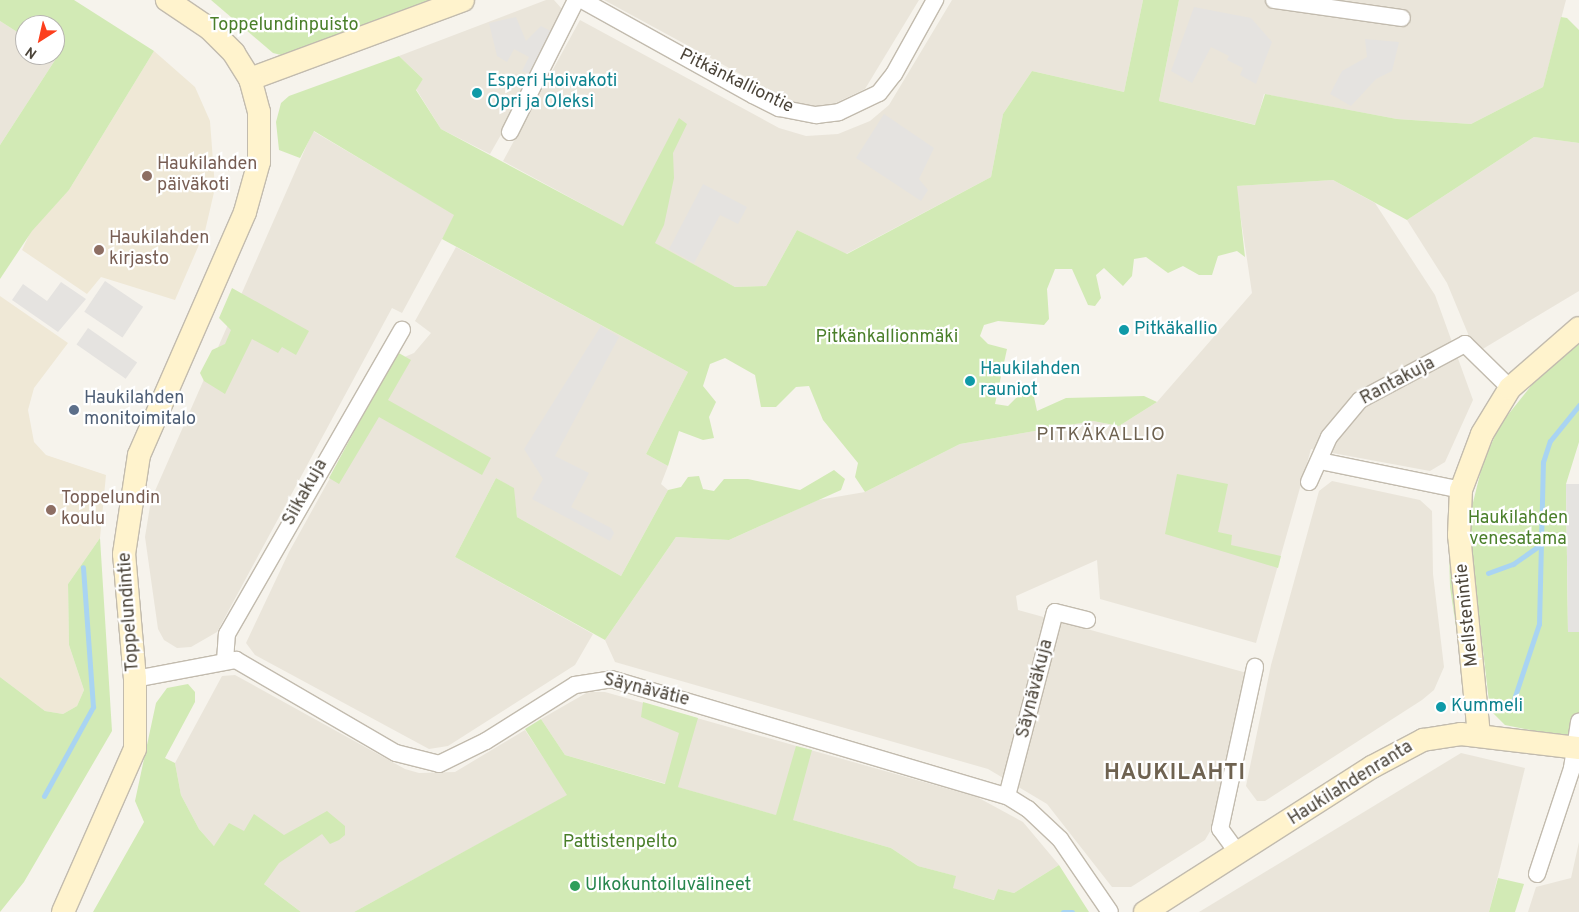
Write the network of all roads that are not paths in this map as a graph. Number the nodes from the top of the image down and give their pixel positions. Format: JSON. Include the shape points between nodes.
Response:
{"nodes":[{"id":1,"x":167,"y":0,"type":"edge"},
{"id":2,"x":463,"y":0,"type":"edge"},
{"id":3,"x":576,"y":0,"type":"edge"},
{"id":4,"x":582,"y":0,"type":"edge"},
{"id":5,"x":935,"y":0,"type":"edge"},
{"id":6,"x":1274,"y":0,"type":"edge"},
{"id":7,"x":1402,"y":18,"type":"dead end"},
{"id":8,"x":250,"y":79,"type":"junction"},
{"id":9,"x":510,"y":132,"type":"dead end"},
{"id":10,"x":1579,"y":328,"type":"edge"},
{"id":11,"x":402,"y":330,"type":"dead end"},
{"id":12,"x":1510,"y":388,"type":"junction"},
{"id":13,"x":1320,"y":461,"type":"junction"},
{"id":14,"x":1309,"y":482,"type":"dead end"},
{"id":15,"x":1461,"y":490,"type":"junction"},
{"id":16,"x":1087,"y":620,"type":"dead end"},
{"id":17,"x":225,"y":661,"type":"junction"},
{"id":18,"x":1255,"y":667,"type":"dead end"},
{"id":19,"x":135,"y":679,"type":"junction"},
{"id":20,"x":1579,"y":722,"type":"edge"},
{"id":21,"x":1479,"y":735,"type":"junction"},
{"id":22,"x":1576,"y":748,"type":"edge"},
{"id":23,"x":1007,"y":796,"type":"junction"},
{"id":24,"x":1237,"y":852,"type":"junction"},
{"id":25,"x":1537,"y":874,"type":"dead end"},
{"id":26,"x":63,"y":912,"type":"edge"},
{"id":27,"x":1110,"y":912,"type":"edge"},
{"id":28,"x":1145,"y":912,"type":"edge"}],
"edges":[{"from":1,"to":8,"type":"street","name":"Toppelundintie","via":[[210,29],[234,53]]},
{"from":2,"to":8,"type":"street"},
{"from":3,"to":9,"type":"street"},
{"from":4,"to":5,"type":"street","name":"Pitkänkalliontie","via":[[779,108],[816,115],[839,112],[879,93]]},
{"from":6,"to":7,"type":"street"},
{"from":8,"to":19,"type":"street","name":"Toppelundintie","via":[[259,112],[261,142],[254,186],[150,427],[132,486],[124,584]]},
{"from":10,"to":12,"type":"street","name":"Mellstenintie"},
{"from":11,"to":17,"type":"street","name":"Siikakuja","via":[[227,634]]},
{"from":12,"to":13,"type":"street","name":"Rantakuja","via":[[1465,344],[1360,400],[1330,437]]},
{"from":12,"to":15,"type":"street","name":"Mellstenintie","via":[[1482,434]]},
{"from":13,"to":14,"type":"street"},
{"from":13,"to":15,"type":"street"},
{"from":15,"to":21,"type":"street","name":"Mellstenintie","via":[[1459,535]]},
{"from":16,"to":23,"type":"street","name":"Säynäväkuja","via":[[1055,612]]},
{"from":17,"to":19,"type":"street","name":"Säynävätie"},
{"from":17,"to":23,"type":"street","name":"Säynävätie","via":[[236,660],[396,753],[426,763],[451,760],[575,685],[600,678]]},
{"from":18,"to":24,"type":"street","via":[[1220,828]]},
{"from":19,"to":26,"type":"street","name":"Toppelundintie","via":[[134,749],[104,826]]},
{"from":20,"to":22,"type":"street"},
{"from":21,"to":22,"type":"street","name":"Haukilahdenranta"},
{"from":21,"to":24,"type":"street","name":"Haukilahdenranta","via":[[1423,740]]},
{"from":22,"to":25,"type":"street"},
{"from":23,"to":27,"type":"street","name":"Säynävätie","via":[[1028,809],[1060,839]]},
{"from":24,"to":28,"type":"street","name":"Haukilahdenranta"}]}
